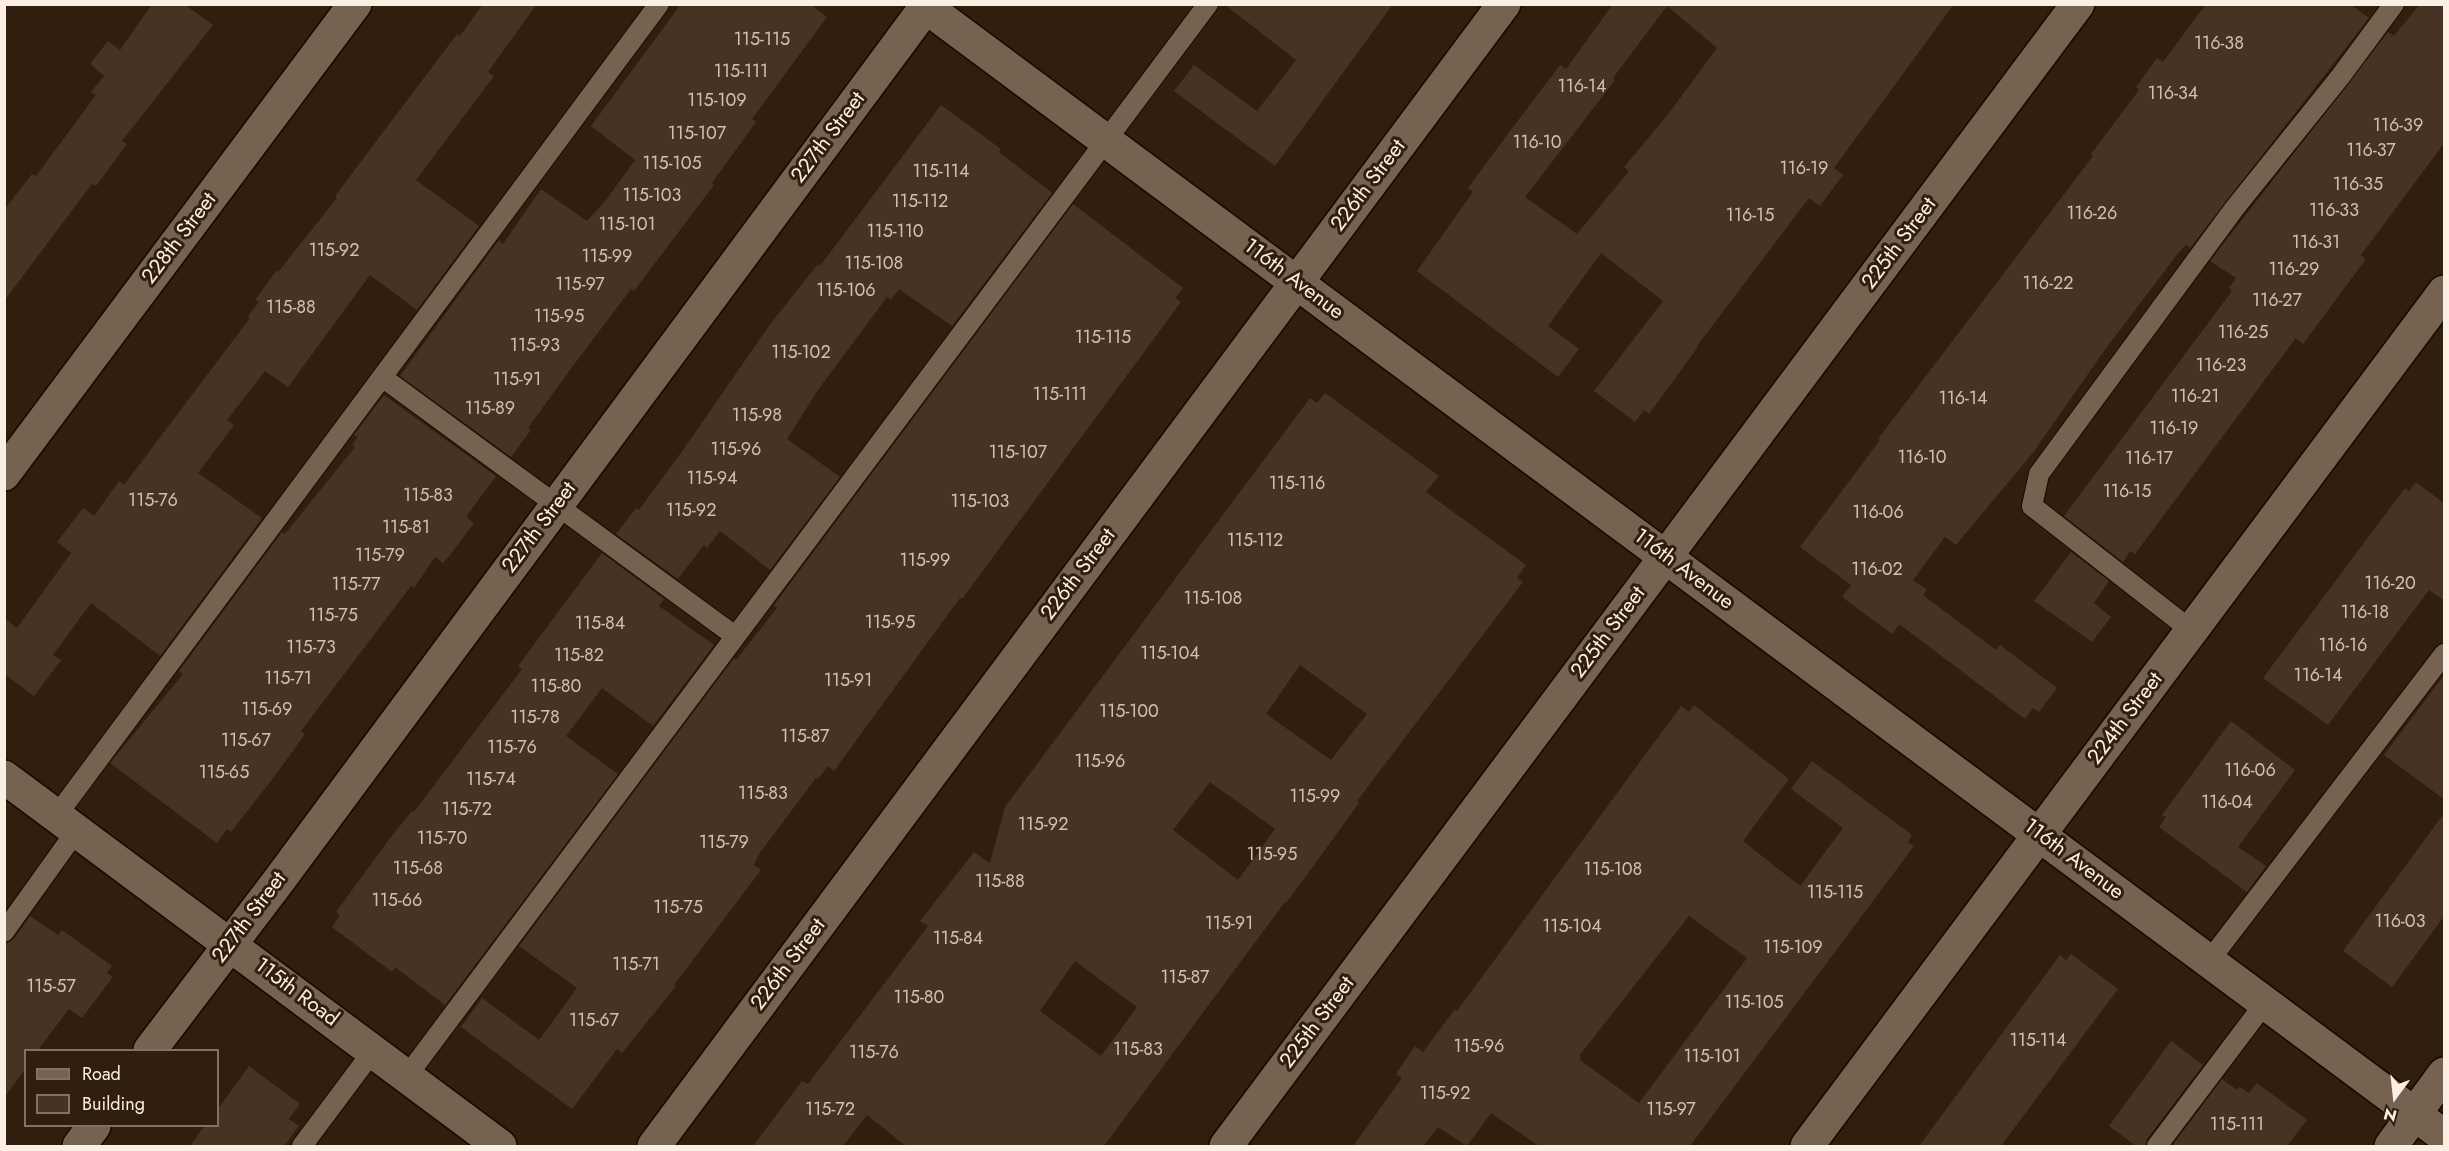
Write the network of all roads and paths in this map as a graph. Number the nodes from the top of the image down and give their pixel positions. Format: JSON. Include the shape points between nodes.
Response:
{"nodes":[{"id":1,"x":355,"y":4,"type":"edge"},
{"id":2,"x":659,"y":4,"type":"edge"},
{"id":3,"x":1208,"y":4,"type":"edge"},
{"id":4,"x":1504,"y":4,"type":"edge"},
{"id":5,"x":2078,"y":4,"type":"edge"},
{"id":6,"x":2394,"y":4,"type":"edge"},
{"id":7,"x":925,"y":5,"type":"edge"},
{"id":8,"x":1105,"y":140,"type":"junction"},
{"id":9,"x":1297,"y":283,"type":"junction"},
{"id":10,"x":2441,"y":303,"type":"edge"},
{"id":11,"x":382,"y":377,"type":"junction"},
{"id":12,"x":4,"y":474,"type":"edge"},
{"id":13,"x":556,"y":506,"type":"junction"},
{"id":14,"x":1666,"y":557,"type":"junction"},
{"id":15,"x":2192,"y":630,"type":"junction"},
{"id":16,"x":735,"y":636,"type":"junction"},
{"id":17,"x":2445,"y":654,"type":"edge"},
{"id":18,"x":4,"y":777,"type":"edge"},
{"id":19,"x":67,"y":823,"type":"junction"},
{"id":20,"x":2040,"y":835,"type":"junction"},
{"id":21,"x":4,"y":932,"type":"edge"},
{"id":22,"x":231,"y":944,"type":"junction"},
{"id":23,"x":2209,"y":961,"type":"junction"},
{"id":24,"x":2265,"y":1003,"type":"junction"},
{"id":25,"x":151,"y":1049,"type":"edge"},
{"id":26,"x":373,"y":1051,"type":"junction"},
{"id":27,"x":2445,"y":1074,"type":"edge"},
{"id":28,"x":407,"y":1076,"type":"junction"},
{"id":29,"x":2415,"y":1114,"type":"junction"},
{"id":30,"x":93,"y":1127,"type":"edge"},
{"id":31,"x":2445,"y":1136,"type":"edge"},
{"id":32,"x":79,"y":1146,"type":"edge"},
{"id":33,"x":302,"y":1146,"type":"edge"},
{"id":34,"x":500,"y":1146,"type":"edge"},
{"id":35,"x":654,"y":1146,"type":"edge"},
{"id":36,"x":1226,"y":1146,"type":"edge"},
{"id":37,"x":1807,"y":1146,"type":"edge"},
{"id":38,"x":2157,"y":1146,"type":"edge"},
{"id":39,"x":2391,"y":1146,"type":"edge"}],
"edges":[{"from":1,"to":12,"type":"street","name":"228th Street"},
{"from":2,"to":11,"type":"lane"},
{"from":3,"to":8,"type":"lane"},
{"from":4,"to":9,"type":"street","name":"226th Street"},
{"from":5,"to":14,"type":"street","name":"225th Street"},
{"from":6,"to":15,"type":"lane","via":[[2234,209],[2039,474],[2032,506]]},
{"from":7,"to":8,"type":"street","name":"116th Avenue"},
{"from":7,"to":13,"type":"street","name":"227th Street"},
{"from":8,"to":9,"type":"street","name":"116th Avenue"},
{"from":8,"to":16,"type":"lane"},
{"from":9,"to":14,"type":"street","name":"116th Avenue"},
{"from":9,"to":35,"type":"street","name":"226th Street"},
{"from":10,"to":15,"type":"street","name":"224th Street"},
{"from":11,"to":13,"type":"lane"},
{"from":11,"to":19,"type":"lane"},
{"from":13,"to":16,"type":"lane"},
{"from":13,"to":22,"type":"street","name":"227th Street"},
{"from":14,"to":20,"type":"street","name":"116th Avenue"},
{"from":14,"to":36,"type":"street","name":"225th Street"},
{"from":15,"to":20,"type":"street","name":"224th Street"},
{"from":16,"to":28,"type":"lane"},
{"from":17,"to":23,"type":"lane"},
{"from":18,"to":19,"type":"street","name":"115th Road"},
{"from":19,"to":21,"type":"lane"},
{"from":19,"to":22,"type":"street","name":"115th Road"},
{"from":20,"to":23,"type":"street","name":"116th Avenue"},
{"from":20,"to":37,"type":"street","name":"224th Street"},
{"from":22,"to":25,"type":"street","name":"227th Street"},
{"from":22,"to":26,"type":"street","name":"115th Road"},
{"from":23,"to":24,"type":"street","name":"116th Avenue"},
{"from":24,"to":29,"type":"street","name":"116th Avenue"},
{"from":24,"to":38,"type":"lane"},
{"from":26,"to":28,"type":"street","name":"115th Road"},
{"from":26,"to":33,"type":"lane"},
{"from":27,"to":29,"type":"street"},
{"from":28,"to":34,"type":"street","name":"115th Road"},
{"from":29,"to":31,"type":"street","name":"116th Avenue"},
{"from":29,"to":39,"type":"street"},
{"from":30,"to":32,"type":"street"}]}
